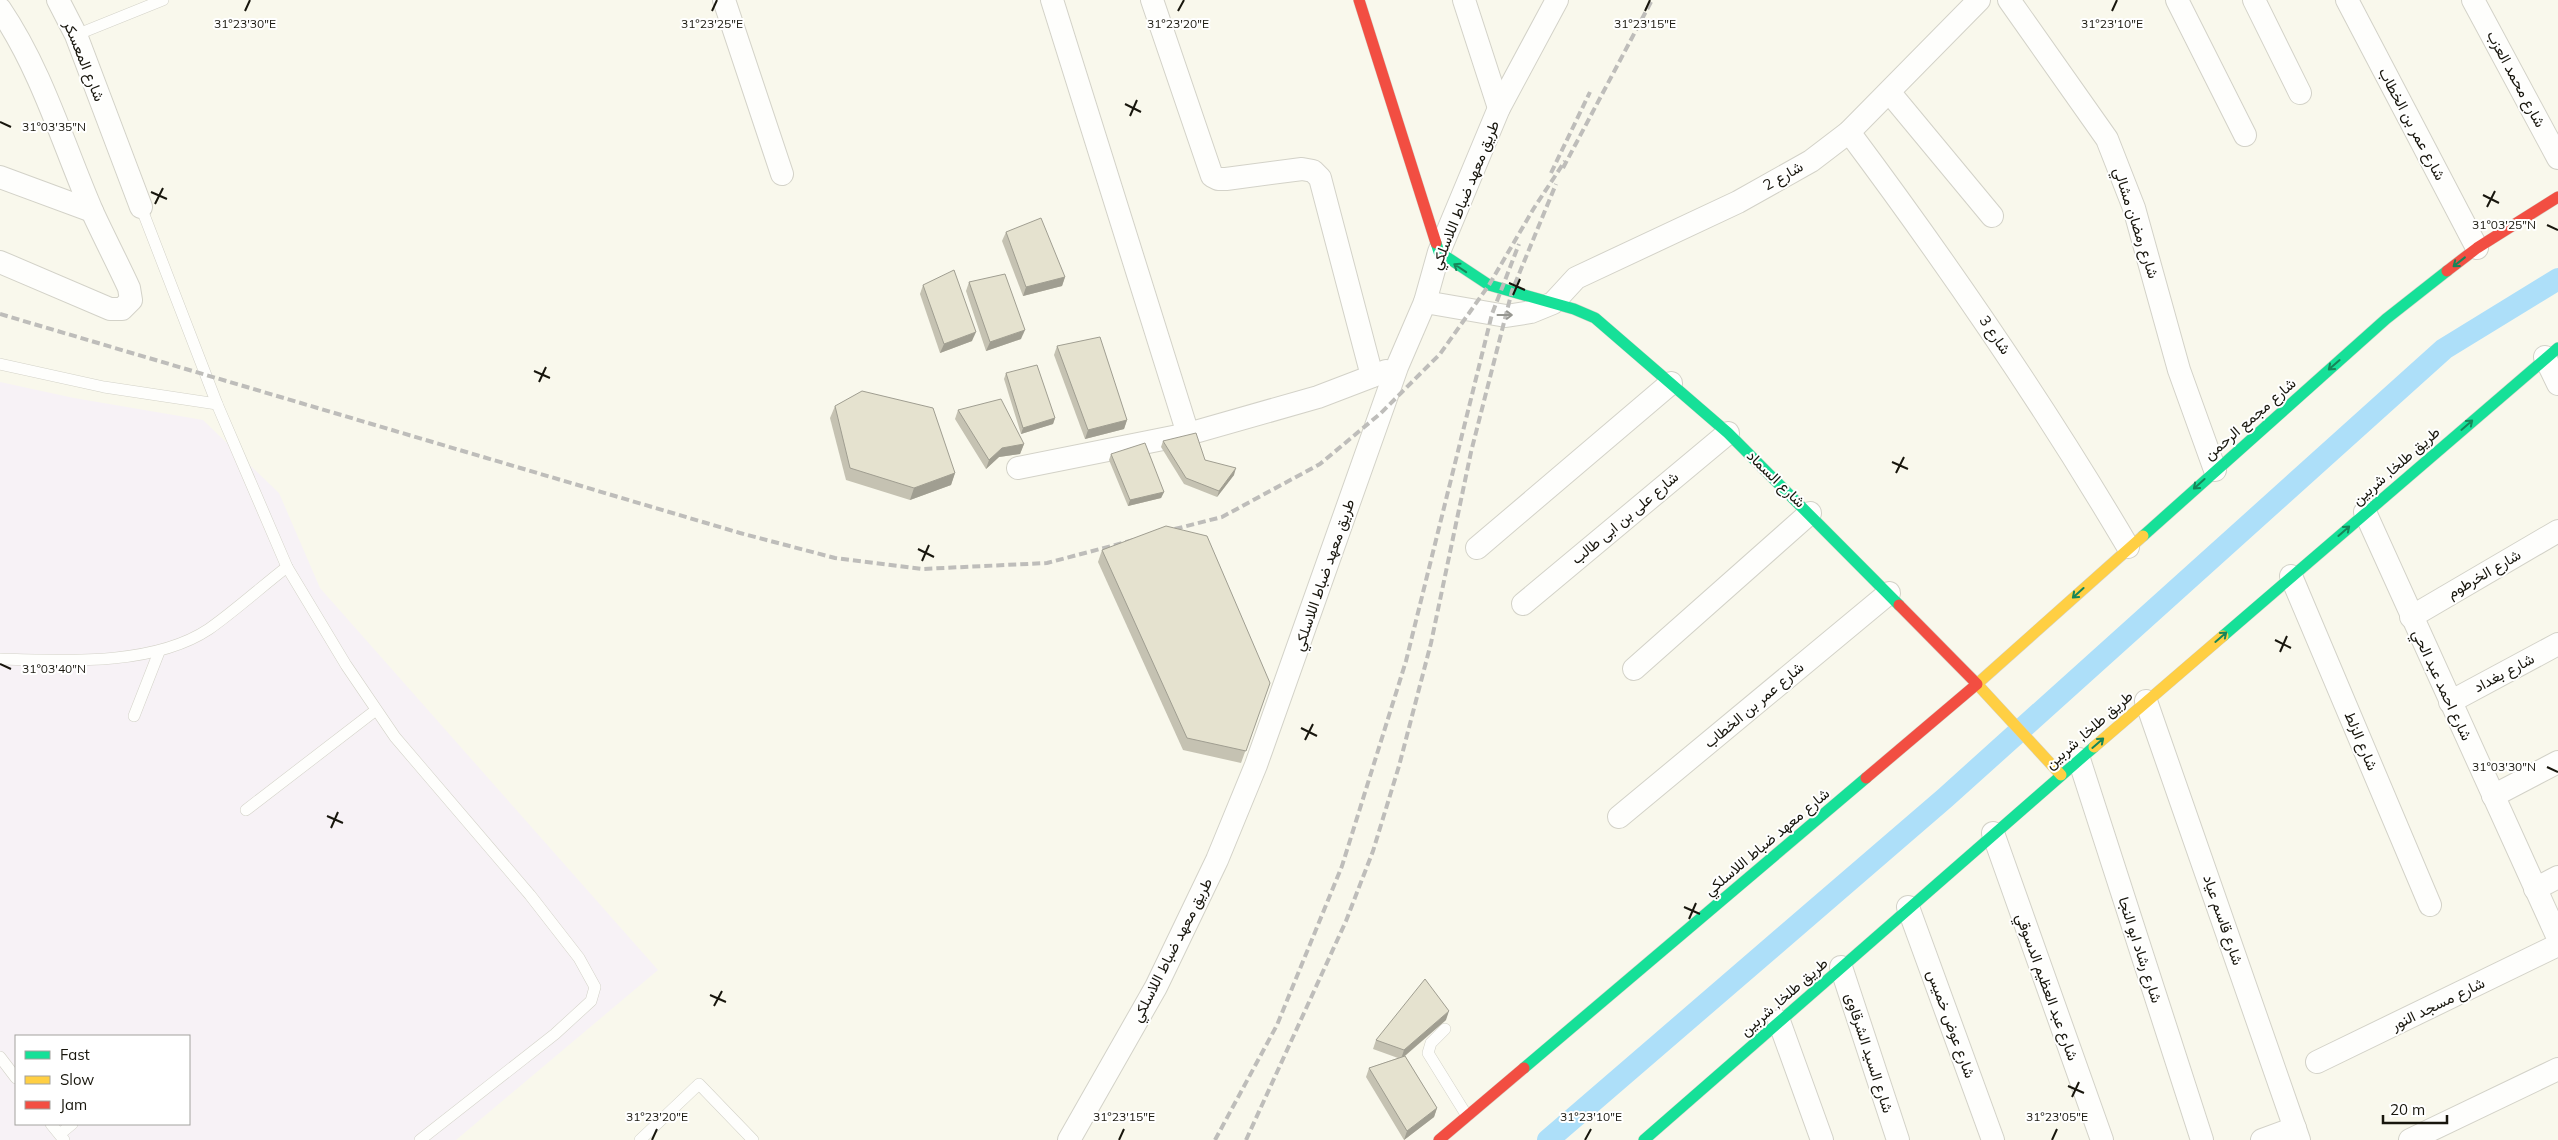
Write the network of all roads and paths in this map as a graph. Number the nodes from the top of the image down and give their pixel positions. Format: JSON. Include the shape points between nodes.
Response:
{"nodes":[{"id":1,"x":58,"y":0,"type":"edge"},
{"id":2,"x":163,"y":0,"type":"edge"},
{"id":3,"x":724,"y":0,"type":"edge"},
{"id":4,"x":1052,"y":0,"type":"edge"},
{"id":5,"x":1152,"y":0,"type":"edge"},
{"id":6,"x":1359,"y":0,"type":"edge"},
{"id":7,"x":1464,"y":0,"type":"edge"},
{"id":8,"x":1557,"y":0,"type":"edge"},
{"id":9,"x":1979,"y":0,"type":"edge"},
{"id":10,"x":2009,"y":0,"type":"edge"},
{"id":11,"x":2177,"y":0,"type":"edge"},
{"id":12,"x":2254,"y":0,"type":"edge"},
{"id":13,"x":2347,"y":0,"type":"edge"},
{"id":14,"x":2474,"y":0,"type":"edge"},
{"id":15,"x":0,"y":9,"type":"edge"},
{"id":16,"x":76,"y":35,"type":"junction"},
{"id":17,"x":1890,"y":93,"type":"junction"},
{"id":18,"x":2300,"y":93,"type":"dead end"},
{"id":19,"x":1499,"y":108,"type":"junction"},
{"id":20,"x":1850,"y":132,"type":"junction"},
{"id":21,"x":2245,"y":135,"type":"dead end"},
{"id":22,"x":2558,"y":158,"type":"edge"},
{"id":23,"x":782,"y":174,"type":"dead end"},
{"id":24,"x":0,"y":177,"type":"edge"},
{"id":25,"x":2558,"y":196,"type":"edge"},
{"id":26,"x":142,"y":207,"type":"joint"},
{"id":27,"x":92,"y":211,"type":"junction"},
{"id":28,"x":1992,"y":216,"type":"dead end"},
{"id":29,"x":2477,"y":248,"type":"junction"},
{"id":30,"x":1442,"y":255,"type":"junction"},
{"id":31,"x":0,"y":262,"type":"edge"},
{"id":32,"x":1428,"y":302,"type":"junction"},
{"id":33,"x":1553,"y":302,"type":"junction"},
{"id":34,"x":2551,"y":353,"type":"edge"},
{"id":35,"x":0,"y":364,"type":"edge"},
{"id":36,"x":1396,"y":367,"type":"junction"},
{"id":37,"x":1372,"y":376,"type":"junction"},
{"id":38,"x":1671,"y":383,"type":"junction"},
{"id":39,"x":2558,"y":384,"type":"edge"},
{"id":40,"x":217,"y":404,"type":"junction"},
{"id":41,"x":1728,"y":433,"type":"junction"},
{"id":42,"x":1188,"y":434,"type":"junction"},
{"id":43,"x":1018,"y":468,"type":"dead end"},
{"id":44,"x":2215,"y":470,"type":"junction"},
{"id":45,"x":2365,"y":512,"type":"junction"},
{"id":46,"x":1810,"y":513,"type":"junction"},
{"id":47,"x":2558,"y":531,"type":"edge"},
{"id":48,"x":2128,"y":547,"type":"junction"},
{"id":49,"x":1477,"y":548,"type":"dead end"},
{"id":50,"x":287,"y":567,"type":"junction"},
{"id":51,"x":2291,"y":576,"type":"junction"},
{"id":52,"x":1889,"y":593,"type":"junction"},
{"id":53,"x":1523,"y":604,"type":"dead end"},
{"id":54,"x":2411,"y":617,"type":"junction"},
{"id":55,"x":2558,"y":644,"type":"edge"},
{"id":56,"x":159,"y":652,"type":"junction"},
{"id":57,"x":0,"y":659,"type":"edge"},
{"id":58,"x":1634,"y":669,"type":"dead end"},
{"id":59,"x":1977,"y":684,"type":"junction"},
{"id":60,"x":2146,"y":701,"type":"junction"},
{"id":61,"x":2450,"y":702,"type":"junction"},
{"id":62,"x":376,"y":710,"type":"junction"},
{"id":63,"x":134,"y":716,"type":"dead end"},
{"id":64,"x":2079,"y":759,"type":"junction"},
{"id":65,"x":2558,"y":762,"type":"edge"},
{"id":66,"x":2061,"y":775,"type":"junction"},
{"id":67,"x":2493,"y":796,"type":"junction"},
{"id":68,"x":246,"y":810,"type":"dead end"},
{"id":69,"x":1619,"y":817,"type":"dead end"},
{"id":70,"x":1993,"y":833,"type":"junction"},
{"id":71,"x":2558,"y":877,"type":"edge"},
{"id":72,"x":2536,"y":889,"type":"junction"},
{"id":73,"x":2430,"y":905,"type":"dead end"},
{"id":74,"x":1908,"y":907,"type":"junction"},
{"id":75,"x":2558,"y":938,"type":"edge"},
{"id":76,"x":2558,"y":945,"type":"edge"},
{"id":77,"x":1841,"y":967,"type":"junction"},
{"id":78,"x":1779,"y":1021,"type":"junction"},
{"id":79,"x":1446,"y":1029,"type":"edge"},
{"id":80,"x":0,"y":1057,"type":"edge"},
{"id":81,"x":2317,"y":1062,"type":"dead end"},
{"id":82,"x":2558,"y":1069,"type":"edge"},
{"id":83,"x":15,"y":1077,"type":"edge"},
{"id":84,"x":1466,"y":1116,"type":"junction"},
{"id":85,"x":53,"y":1125,"type":"edge"},
{"id":86,"x":71,"y":1125,"type":"edge"},
{"id":87,"x":2297,"y":1134,"type":"edge"},
{"id":88,"x":62,"y":1137,"type":"edge"},
{"id":89,"x":420,"y":1140,"type":"edge"},
{"id":90,"x":640,"y":1140,"type":"edge"},
{"id":91,"x":753,"y":1140,"type":"edge"},
{"id":92,"x":1069,"y":1140,"type":"edge"},
{"id":93,"x":1438,"y":1140,"type":"edge"},
{"id":94,"x":1644,"y":1140,"type":"edge"},
{"id":95,"x":1822,"y":1140,"type":"edge"},
{"id":96,"x":1898,"y":1140,"type":"edge"},
{"id":97,"x":1993,"y":1140,"type":"edge"},
{"id":98,"x":2102,"y":1140,"type":"edge"},
{"id":99,"x":2202,"y":1140,"type":"edge"},
{"id":100,"x":2262,"y":1140,"type":"edge"},
{"id":101,"x":2410,"y":1140,"type":"edge"}],
"edges":[{"from":1,"to":16,"type":"street","name":"شارع المعسكر"},
{"from":2,"to":16,"type":"lane"},
{"from":3,"to":23,"type":"street"},
{"from":4,"to":42,"type":"street"},
{"from":5,"to":37,"type":"street","via":[[1212,176],[1226,179],[1302,169],[1313,171],[1320,178]]},
{"from":6,"to":30,"type":"main road"},
{"from":7,"to":19,"type":"street"},
{"from":8,"to":19,"type":"street","name":"طريق معهد ضباط اللاسلكي"},
{"from":9,"to":17,"type":"street","name":"شارع 2"},
{"from":10,"to":44,"type":"street","name":"شارع رمضان مشالي","via":[[2107,139],[2134,208],[2180,370]]},
{"from":11,"to":21,"type":"street"},
{"from":12,"to":18,"type":"street"},
{"from":13,"to":29,"type":"street","name":"شارع عمر بن الخطاب"},
{"from":14,"to":22,"type":"street","name":"شارع محمد العزب"},
{"from":15,"to":27,"type":"street","via":[[36,74]]},
{"from":16,"to":26,"type":"street","name":"شارع المعسكر"},
{"from":17,"to":20,"type":"street","name":"شارع 2"},
{"from":17,"to":28,"type":"street"},
{"from":19,"to":30,"type":"street","name":"طريق معهد ضباط اللاسلكي"},
{"from":20,"to":33,"type":"street","name":"شارع 2","via":[[1811,160],[1738,202],[1576,278]]},
{"from":20,"to":48,"type":"street","name":"شارع 3","via":[[2032,389]]},
{"from":24,"to":27,"type":"street"},
{"from":25,"to":29,"type":"main road","name":"شارع مجمع الرحمن"},
{"from":26,"to":40,"type":"lane"},
{"from":27,"to":31,"type":"street","via":[[131,294],[131,300],[122,310],[110,309]]},
{"from":29,"to":44,"type":"main road","name":"شارع مجمع الرحمن","one_way":true,"via":[[2386,319]]},
{"from":30,"to":32,"type":"street","name":"طريق معهد ضباط اللاسلكي"},
{"from":33,"to":30,"type":"main road","name":"شارع السماد","one_way":true,"via":[[1488,285]]},
{"from":32,"to":33,"type":"street","one_way":true,"via":[[1506,316],[1531,312]]},
{"from":32,"to":36,"type":"street","name":"طريق معهد ضباط اللاسلكي"},
{"from":33,"to":38,"type":"main road","name":"شارع السماد","via":[[1596,318]]},
{"from":34,"to":39,"type":"street"},
{"from":45,"to":34,"type":"main road","name":"طريق طلخا, شربين","one_way":true},
{"from":35,"to":40,"type":"lane","via":[[104,387]]},
{"from":36,"to":37,"type":"street"},
{"from":36,"to":92,"type":"street","name":"طريق معهد ضباط اللاسلكي","via":[[1256,765],[1217,860],[1156,987]]},
{"from":37,"to":42,"type":"street","via":[[1318,397]]},
{"from":38,"to":41,"type":"main road","name":"شارع السماد"},
{"from":38,"to":49,"type":"street"},
{"from":40,"to":50,"type":"lane"},
{"from":41,"to":46,"type":"main road","name":"شارع السماد"},
{"from":41,"to":53,"type":"street","name":"شارع على بن ابى طالب"},
{"from":42,"to":43,"type":"street"},
{"from":44,"to":48,"type":"main road","name":"شارع مجمع الرحمن","one_way":true},
{"from":51,"to":45,"type":"main road","name":"طريق طلخا, شربين","one_way":true},
{"from":45,"to":54,"type":"street","name":"شارع احمد عبد الحي"},
{"from":46,"to":52,"type":"main road","name":"شارع السماد"},
{"from":46,"to":58,"type":"street"},
{"from":47,"to":54,"type":"street","name":"شارع الخرطوم"},
{"from":48,"to":59,"type":"main road","name":"شارع مجمع الرحمن","one_way":true},
{"from":50,"to":56,"type":"lane","via":[[208,630]]},
{"from":50,"to":62,"type":"lane"},
{"from":60,"to":51,"type":"main road","name":"طريق طلخا, شربين","one_way":true},
{"from":51,"to":73,"type":"street","name":"شارع الزلط"},
{"from":52,"to":59,"type":"main road","name":"شارع السماد"},
{"from":52,"to":69,"type":"street","name":"شارع عمر بن الخطاب"},
{"from":54,"to":61,"type":"street","name":"شارع احمد عبد الحي"},
{"from":55,"to":61,"type":"street","name":"شارع بغداد"},
{"from":56,"to":57,"type":"lane","via":[[116,658]]},
{"from":56,"to":63,"type":"lane"},
{"from":59,"to":66,"type":"main road","name":"شارع السماد"},
{"from":59,"to":84,"type":"main road","name":"شارع معهد ضباط اللاسلكي"},
{"from":64,"to":60,"type":"main road","name":"طريق طلخا, شربين","one_way":true},
{"from":60,"to":87,"type":"street","name":"شارع قاسم عياد"},
{"from":61,"to":67,"type":"street","name":"شارع احمد عبد الحي"},
{"from":62,"to":68,"type":"lane"},
{"from":62,"to":89,"type":"lane","via":[[395,737],[536,903],[579,958],[595,987],[591,1002],[555,1034]]},
{"from":64,"to":66,"type":"main road","name":"طريق طلخا, شربين"},
{"from":64,"to":99,"type":"street","name":"شارع رشاد ابو النجا"},
{"from":65,"to":67,"type":"street"},
{"from":66,"to":70,"type":"main road","name":"طريق طلخا, شربين"},
{"from":67,"to":72,"type":"street","name":"شارع احمد عبد الحي"},
{"from":70,"to":74,"type":"main road","name":"طريق طلخا, شربين"},
{"from":70,"to":98,"type":"street","name":"شارع عبد العظيم الدسوقي"},
{"from":71,"to":72,"type":"street"},
{"from":72,"to":75,"type":"street","name":"شارع احمد عبد الحي"},
{"from":74,"to":77,"type":"main road","name":"طريق طلخا, شربين"},
{"from":74,"to":97,"type":"street","name":"شارع عوض خميس"},
{"from":76,"to":81,"type":"street","name":"شارع مسجد النور"},
{"from":77,"to":78,"type":"main road","name":"طريق طلخا, شربين"},
{"from":77,"to":96,"type":"street","name":"شارع السيد الشرقاوى"},
{"from":78,"to":94,"type":"main road","name":"طريق طلخا, شربين"},
{"from":78,"to":95,"type":"street"},
{"from":79,"to":84,"type":"lane","via":[[1431,1043],[1428,1053]]},
{"from":80,"to":83,"type":"lane"},
{"from":82,"to":101,"type":"street"},
{"from":84,"to":93,"type":"main road","name":"شارع معهد ضباط اللاسلكي"},
{"from":85,"to":88,"type":"lane"},
{"from":86,"to":88,"type":"lane"},
{"from":87,"to":100,"type":"street"},
{"from":90,"to":91,"type":"lane","via":[[699,1084]]}]}
